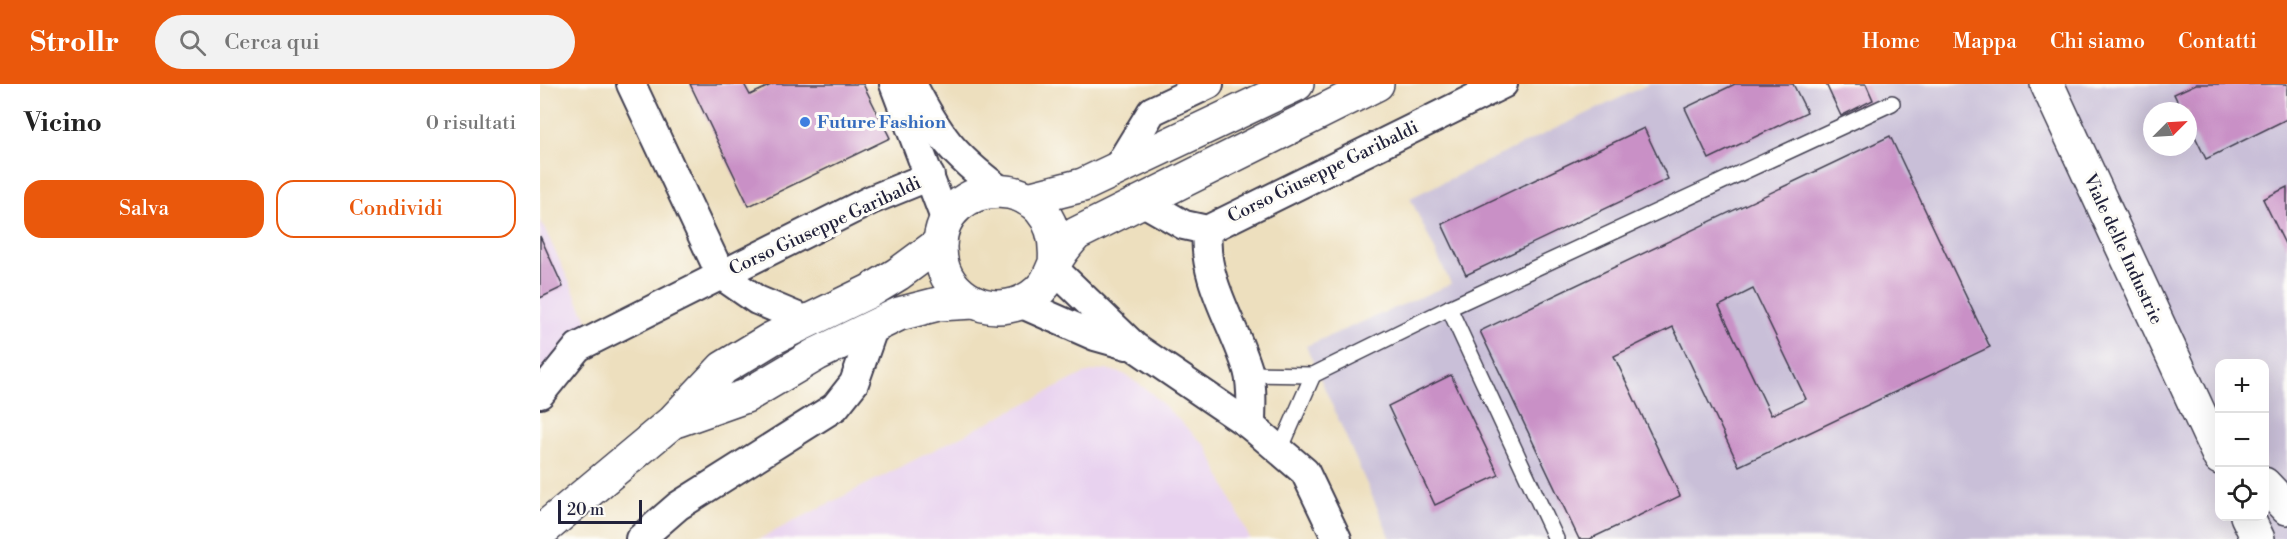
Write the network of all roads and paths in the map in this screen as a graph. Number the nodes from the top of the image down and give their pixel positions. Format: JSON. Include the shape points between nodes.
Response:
{"nodes":[{"id":1,"x":631,"y":84,"type":"edge"},
{"id":2,"x":894,"y":84,"type":"edge"},
{"id":3,"x":912,"y":84,"type":"edge"},
{"id":4,"x":1209,"y":84,"type":"edge"},
{"id":5,"x":1297,"y":84,"type":"edge"},
{"id":6,"x":1377,"y":84,"type":"edge"},
{"id":7,"x":1503,"y":84,"type":"edge"},
{"id":8,"x":2048,"y":84,"type":"edge"},
{"id":9,"x":1892,"y":103,"type":"dead end"},
{"id":10,"x":1116,"y":170,"type":"junction"},
{"id":11,"x":930,"y":176,"type":"junction"},
{"id":12,"x":1014,"y":194,"type":"junction"},
{"id":13,"x":1142,"y":201,"type":"junction"},
{"id":14,"x":1207,"y":230,"type":"junction"},
{"id":15,"x":943,"y":232,"type":"junction"},
{"id":16,"x":1054,"y":266,"type":"junction"},
{"id":17,"x":721,"y":275,"type":"junction"},
{"id":18,"x":974,"y":303,"type":"junction"},
{"id":19,"x":1020,"y":303,"type":"junction"},
{"id":20,"x":1449,"y":308,"type":"junction"},
{"id":21,"x":807,"y":321,"type":"junction"},
{"id":22,"x":874,"y":326,"type":"junction"},
{"id":23,"x":1135,"y":347,"type":"junction"},
{"id":24,"x":1249,"y":374,"type":"junction"},
{"id":25,"x":1313,"y":375,"type":"junction"},
{"id":26,"x":540,"y":394,"type":"edge"},
{"id":27,"x":672,"y":422,"type":"junction"},
{"id":28,"x":2209,"y":424,"type":"edge"},
{"id":29,"x":1251,"y":426,"type":"junction"},
{"id":30,"x":2215,"y":443,"type":"edge"},
{"id":31,"x":1280,"y":450,"type":"junction"},
{"id":32,"x":2269,"y":488,"type":"edge"},
{"id":33,"x":2287,"y":508,"type":"edge"},
{"id":34,"x":2249,"y":521,"type":"edge"},
{"id":35,"x":540,"y":532,"type":"edge"},
{"id":36,"x":640,"y":539,"type":"edge"},
{"id":37,"x":1337,"y":539,"type":"edge"},
{"id":38,"x":1556,"y":539,"type":"edge"},
{"id":39,"x":2258,"y":539,"type":"edge"}],
"edges":[{"from":1,"to":17,"type":"street","name":"Corso Giuseppe Garibaldi"},
{"from":2,"to":11,"type":"street"},
{"from":3,"to":12,"type":"street","via":[[936,131],[964,163]]},
{"from":4,"to":10,"type":"street","via":[[1152,111]]},
{"from":5,"to":10,"type":"street"},
{"from":6,"to":13,"type":"street"},
{"from":7,"to":14,"type":"street","name":"Corso Giuseppe Garibaldi"},
{"from":8,"to":28,"type":"street","name":"Viale delle Industrie"},
{"from":9,"to":20,"type":"lane"},
{"from":10,"to":12,"type":"street","via":[[1069,190]]},
{"from":11,"to":15,"type":"street"},
{"from":11,"to":17,"type":"street","name":"Corso Giuseppe Garibaldi","via":[[871,200]]},
{"from":12,"to":15,"type":"street","via":[[978,194],[960,204]]},
{"from":12,"to":16,"type":"street","via":[[1042,211],[1052,226],[1056,244]]},
{"from":13,"to":14,"type":"street","name":"Corso Giuseppe Garibaldi","via":[[1184,225]]},
{"from":13,"to":16,"type":"street","via":[[1076,234]]},
{"from":14,"to":24,"type":"street","via":[[1209,272]]},
{"from":15,"to":18,"type":"street","via":[[944,272],[962,295]]},
{"from":15,"to":21,"type":"street","via":[[875,288]]},
{"from":16,"to":19,"type":"street","via":[[1040,289]]},
{"from":16,"to":23,"type":"street"},
{"from":17,"to":21,"type":"street","name":"Corso Giuseppe Garibaldi","via":[[757,300]]},
{"from":17,"to":26,"type":"street","name":"Corso Giuseppe Garibaldi","via":[[578,347]]},
{"from":18,"to":19,"type":"street","via":[[997,307]]},
{"from":18,"to":22,"type":"street","via":[[918,308]]},
{"from":19,"to":23,"type":"street","via":[[1095,336]]},
{"from":20,"to":25,"type":"lane"},
{"from":20,"to":38,"type":"lane"},
{"from":21,"to":27,"type":"street","via":[[723,368]]},
{"from":22,"to":27,"type":"street","via":[[747,396]]},
{"from":22,"to":36,"type":"street","via":[[854,383],[835,407],[678,506]]},
{"from":23,"to":29,"type":"street"},
{"from":24,"to":25,"type":"lane"},
{"from":24,"to":29,"type":"street"},
{"from":25,"to":31,"type":"lane"},
{"from":27,"to":35,"type":"street"},
{"from":28,"to":30,"type":"street","name":"Viale delle Industrie"},
{"from":29,"to":31,"type":"street"},
{"from":31,"to":37,"type":"street","via":[[1305,472]]},
{"from":32,"to":33,"type":"street"},
{"from":34,"to":39,"type":"street"}]}
